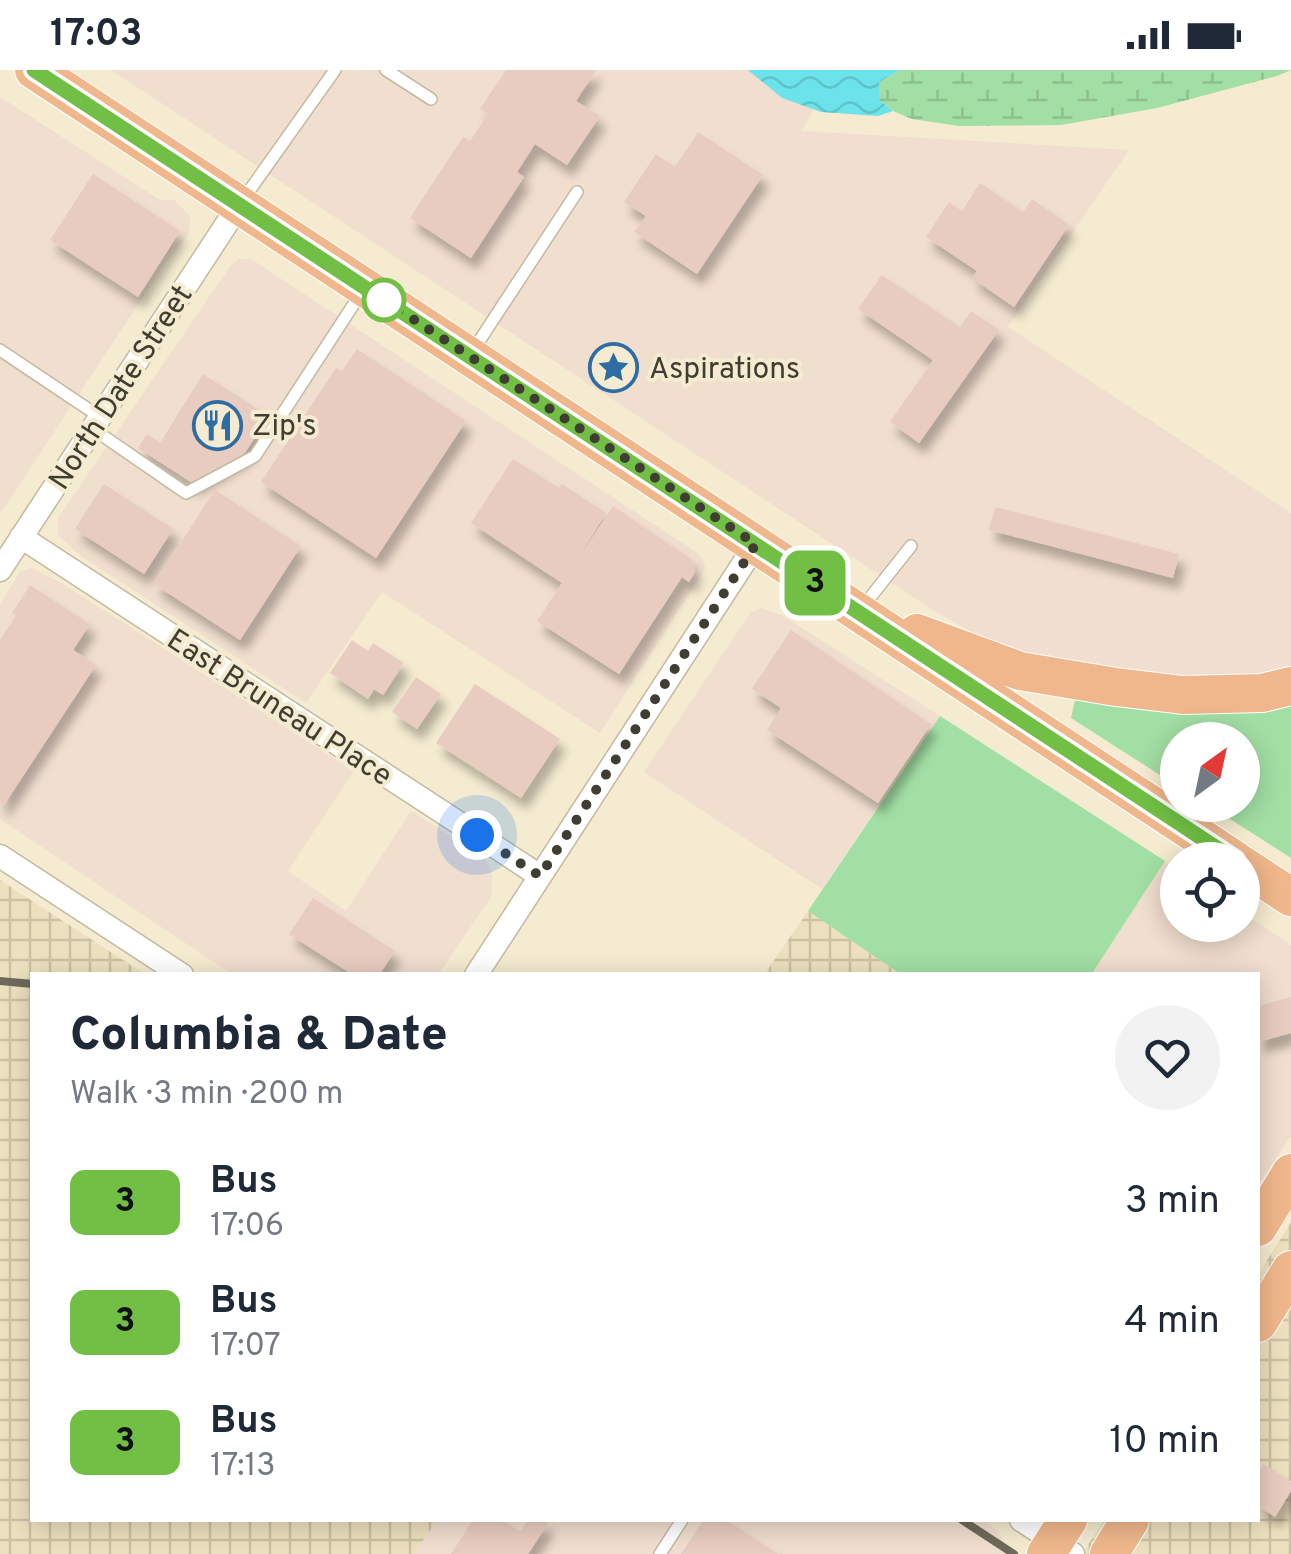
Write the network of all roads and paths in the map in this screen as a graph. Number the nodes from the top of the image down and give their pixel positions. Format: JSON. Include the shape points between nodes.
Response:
{"nodes":[{"id":1,"x":34,"y":70,"type":"edge"},
{"id":2,"x":335,"y":70,"type":"edge"},
{"id":3,"x":386,"y":70,"type":"edge"},
{"id":4,"x":431,"y":99,"type":"dead end"},
{"id":5,"x":577,"y":192,"type":"dead end"},
{"id":6,"x":239,"y":204,"type":"junction"},
{"id":7,"x":364,"y":287,"type":"junction"},
{"id":8,"x":0,"y":350,"type":"edge"},
{"id":9,"x":470,"y":356,"type":"junction"},
{"id":10,"x":96,"y":423,"type":"junction"},
{"id":11,"x":21,"y":538,"type":"junction"},
{"id":12,"x":756,"y":544,"type":"junction"},
{"id":13,"x":910,"y":546,"type":"dead end"},
{"id":14,"x":0,"y":570,"type":"edge"},
{"id":15,"x":859,"y":611,"type":"junction"},
{"id":16,"x":1291,"y":686,"type":"edge"},
{"id":17,"x":1208,"y":842,"type":"edge"},
{"id":18,"x":0,"y":856,"type":"edge"},
{"id":19,"x":540,"y":876,"type":"junction"},
{"id":20,"x":1260,"y":877,"type":"edge"},
{"id":21,"x":1291,"y":897,"type":"edge"},
{"id":22,"x":177,"y":972,"type":"edge"},
{"id":23,"x":478,"y":972,"type":"edge"},
{"id":24,"x":1291,"y":1173,"type":"edge"},
{"id":25,"x":1260,"y":1224,"type":"edge"},
{"id":26,"x":1291,"y":1270,"type":"edge"},
{"id":27,"x":1260,"y":1320,"type":"edge"},
{"id":28,"x":681,"y":1522,"type":"edge"},
{"id":29,"x":1025,"y":1522,"type":"edge"},
{"id":30,"x":1129,"y":1522,"type":"edge"},
{"id":31,"x":1060,"y":1542,"type":"edge"},
{"id":32,"x":660,"y":1554,"type":"edge"},
{"id":33,"x":1108,"y":1554,"type":"edge"}],
"edges":[{"from":1,"to":6,"type":"main road"},
{"from":2,"to":6,"type":"lane"},
{"from":3,"to":4,"type":"lane"},
{"from":5,"to":9,"type":"lane"},
{"from":6,"to":7,"type":"main road"},
{"from":6,"to":10,"type":"street","name":"North Date Street"},
{"from":7,"to":9,"type":"main road"},
{"from":7,"to":10,"type":"lane","via":[[255,456],[186,493]]},
{"from":8,"to":10,"type":"lane"},
{"from":9,"to":12,"type":"main road"},
{"from":10,"to":11,"type":"street","name":"North Date Street"},
{"from":11,"to":14,"type":"street","name":"North Date Street"},
{"from":11,"to":19,"type":"street","name":"East Bruneau Place"},
{"from":12,"to":15,"type":"main road"},
{"from":12,"to":19,"type":"street"},
{"from":13,"to":15,"type":"lane"},
{"from":15,"to":16,"type":"main road","via":[[1020,671],[1116,688],[1183,695]]},
{"from":15,"to":17,"type":"main road"},
{"from":18,"to":22,"type":"street"},
{"from":19,"to":23,"type":"street"},
{"from":20,"to":21,"type":"main road"},
{"from":24,"to":25,"type":"main road"},
{"from":26,"to":27,"type":"main road"},
{"from":28,"to":32,"type":"lane"},
{"from":29,"to":31,"type":"street"},
{"from":30,"to":33,"type":"main road"}]}
